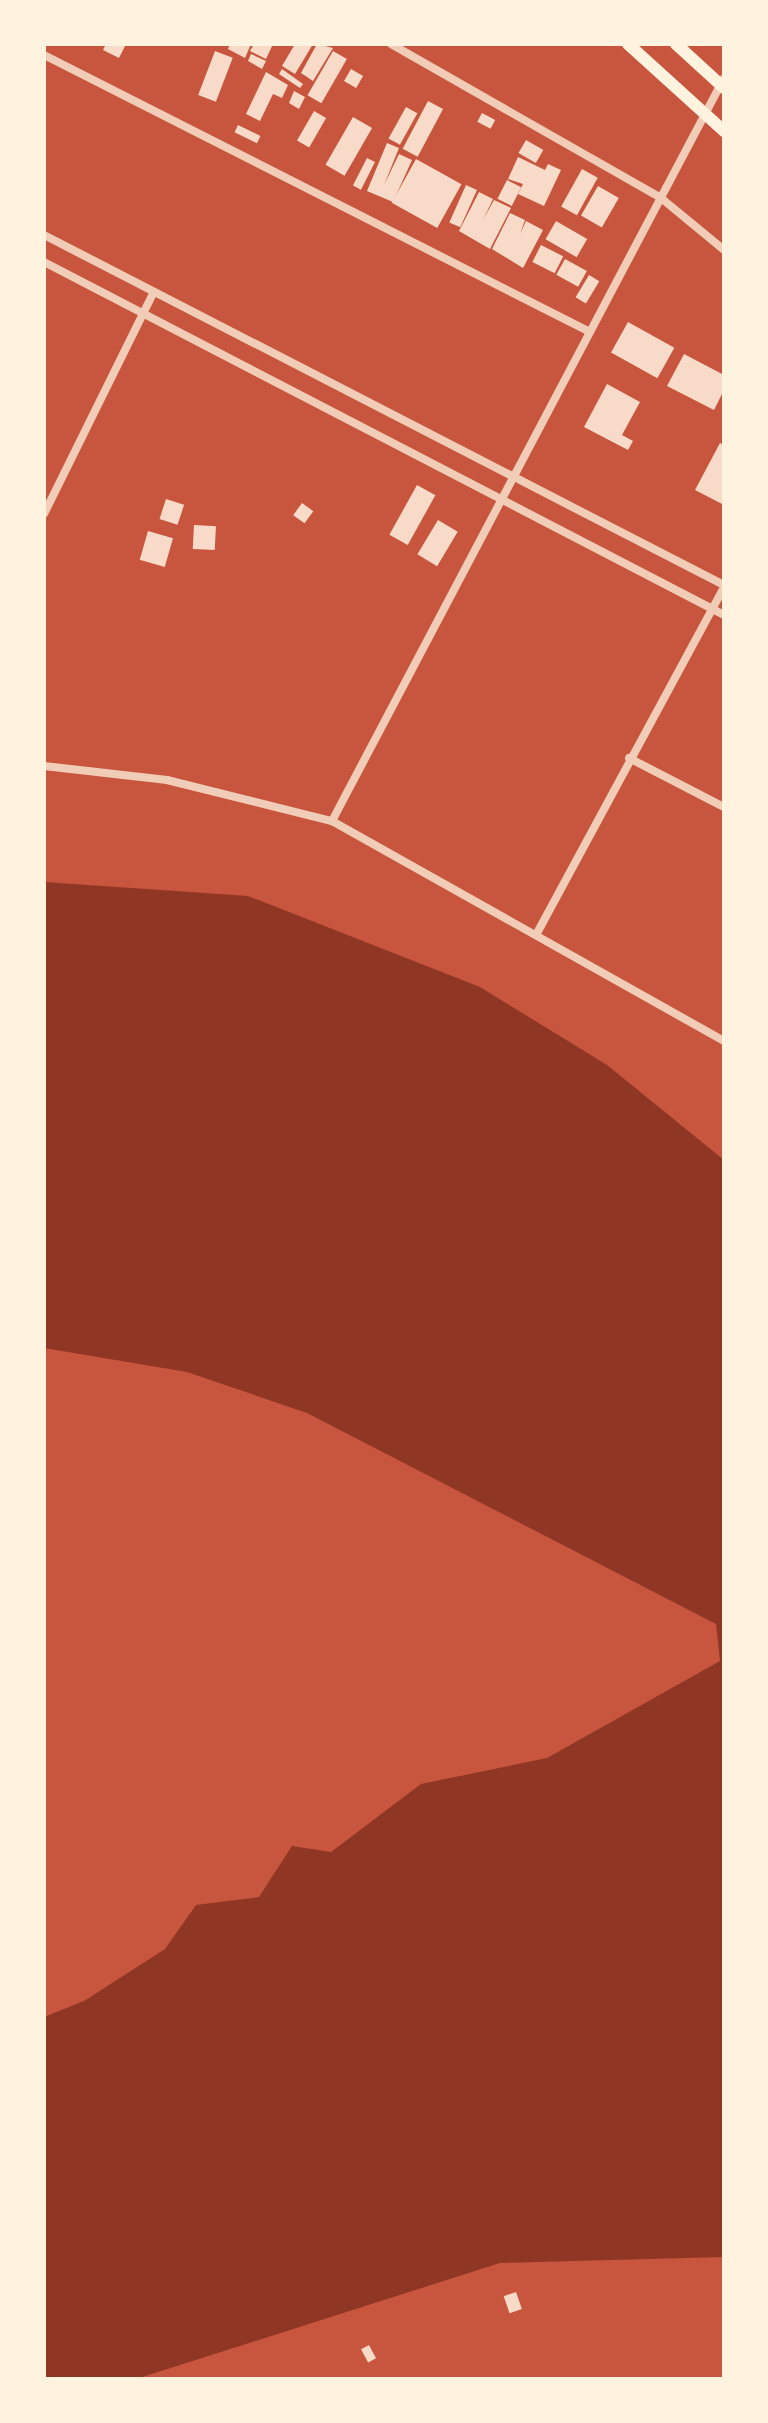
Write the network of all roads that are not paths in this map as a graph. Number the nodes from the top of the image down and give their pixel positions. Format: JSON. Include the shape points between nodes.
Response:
{"nodes":[{"id":1,"x":391,"y":44,"type":"edge"},
{"id":2,"x":628,"y":44,"type":"edge"},
{"id":3,"x":676,"y":44,"type":"edge"},
{"id":4,"x":44,"y":55,"type":"edge"},
{"id":5,"x":723,"y":83,"type":"edge"},
{"id":6,"x":705,"y":114,"type":"junction"},
{"id":7,"x":724,"y":131,"type":"edge"},
{"id":8,"x":661,"y":198,"type":"junction"},
{"id":9,"x":44,"y":235,"type":"edge"},
{"id":10,"x":724,"y":250,"type":"edge"},
{"id":11,"x":44,"y":262,"type":"edge"},
{"id":12,"x":153,"y":293,"type":"junction"},
{"id":13,"x":142,"y":315,"type":"junction"},
{"id":14,"x":590,"y":332,"type":"junction"},
{"id":15,"x":514,"y":475,"type":"junction"},
{"id":16,"x":502,"y":499,"type":"junction"},
{"id":17,"x":44,"y":514,"type":"edge"},
{"id":18,"x":724,"y":586,"type":"edge"},
{"id":19,"x":712,"y":609,"type":"junction"},
{"id":20,"x":724,"y":615,"type":"edge"},
{"id":21,"x":629,"y":758,"type":"junction"},
{"id":22,"x":44,"y":766,"type":"edge"},
{"id":23,"x":724,"y":807,"type":"edge"},
{"id":24,"x":332,"y":821,"type":"junction"},
{"id":25,"x":536,"y":935,"type":"junction"},
{"id":26,"x":724,"y":1041,"type":"edge"}],
"edges":[{"from":1,"to":8,"type":"street"},
{"from":2,"to":6,"type":"main road"},
{"from":3,"to":5,"type":"main road"},
{"from":4,"to":14,"type":"street"},
{"from":5,"to":6,"type":"street"},
{"from":6,"to":7,"type":"main road"},
{"from":6,"to":8,"type":"street"},
{"from":8,"to":10,"type":"street"},
{"from":8,"to":14,"type":"street"},
{"from":9,"to":12,"type":"street"},
{"from":11,"to":13,"type":"street"},
{"from":12,"to":13,"type":"street"},
{"from":12,"to":15,"type":"street"},
{"from":13,"to":16,"type":"street"},
{"from":13,"to":17,"type":"street"},
{"from":14,"to":15,"type":"street"},
{"from":15,"to":16,"type":"street"},
{"from":15,"to":18,"type":"street"},
{"from":16,"to":19,"type":"street"},
{"from":16,"to":24,"type":"street"},
{"from":18,"to":19,"type":"street"},
{"from":19,"to":20,"type":"street"},
{"from":19,"to":21,"type":"street"},
{"from":21,"to":23,"type":"street"},
{"from":21,"to":25,"type":"street"},
{"from":22,"to":24,"type":"street","via":[[167,780]]},
{"from":24,"to":25,"type":"street"},
{"from":25,"to":26,"type":"street"}]}
